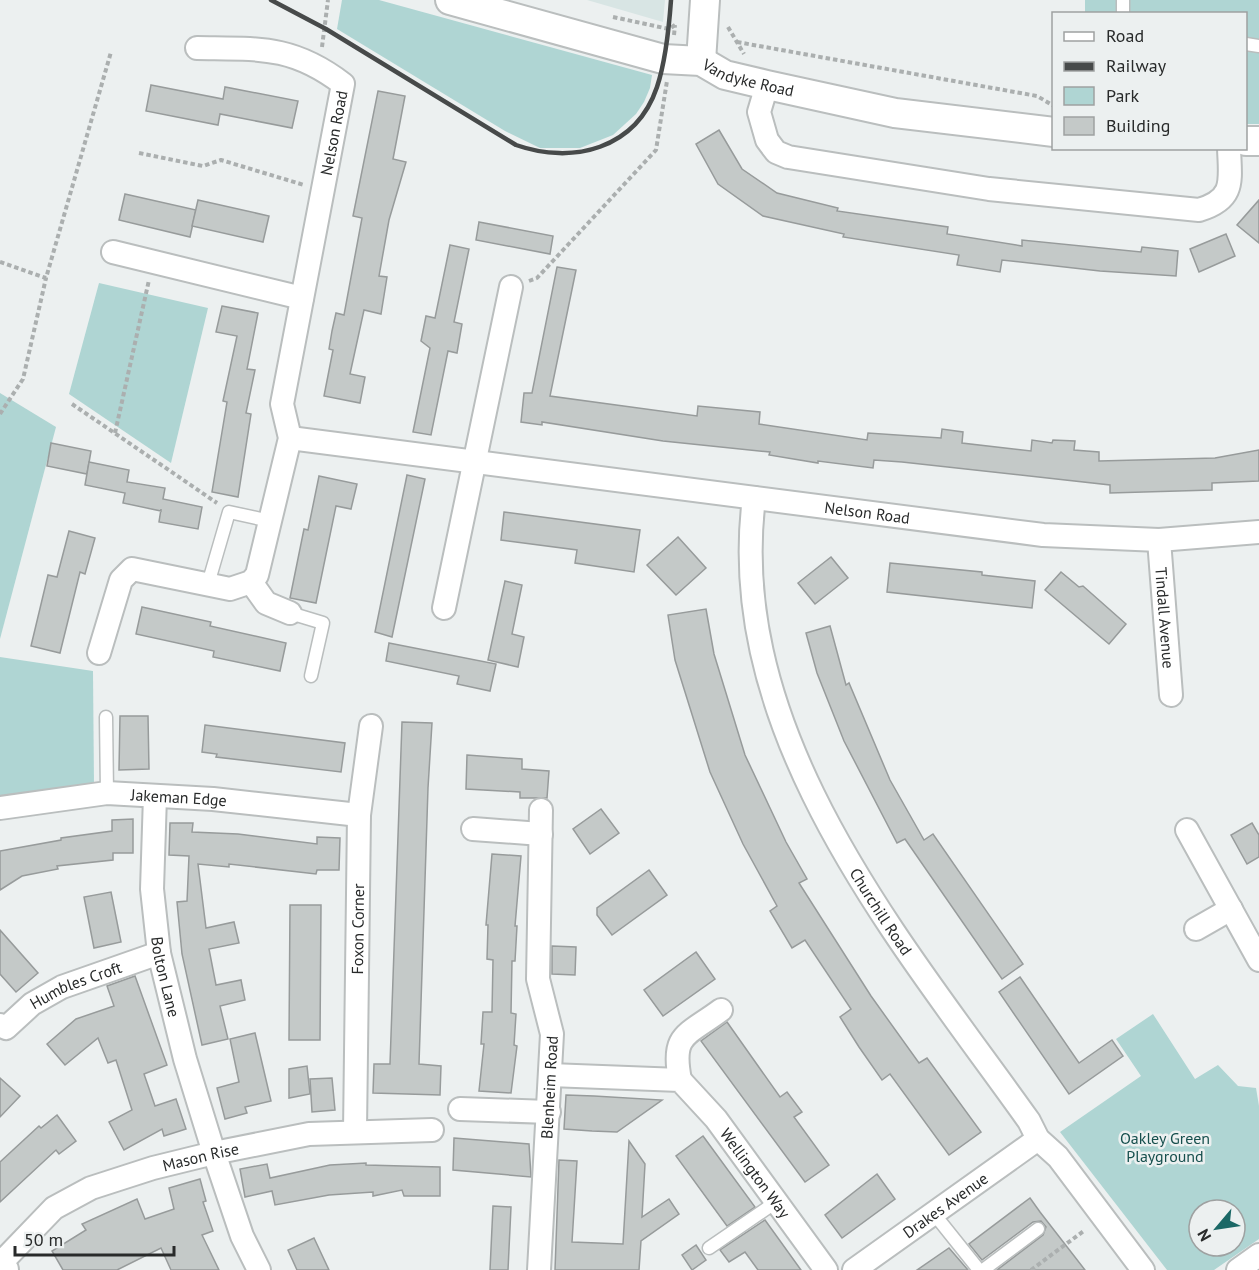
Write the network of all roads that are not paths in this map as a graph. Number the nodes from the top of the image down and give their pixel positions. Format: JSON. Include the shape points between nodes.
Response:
{"nodes":[{"id":1,"x":460,"y":1,"type":"edge"},
{"id":2,"x":697,"y":11,"type":"edge"},
{"id":3,"x":197,"y":48,"type":"dead end"},
{"id":4,"x":701,"y":61,"type":"junction"},
{"id":5,"x":760,"y":83,"type":"junction"},
{"id":6,"x":1052,"y":132,"type":"edge"},
{"id":7,"x":1229,"y":150,"type":"edge"},
{"id":8,"x":113,"y":252,"type":"dead end"},
{"id":9,"x":511,"y":287,"type":"road end"},
{"id":10,"x":302,"y":298,"type":"junction"},
{"id":11,"x":290,"y":438,"type":"junction"},
{"id":12,"x":476,"y":463,"type":"junction"},
{"id":13,"x":754,"y":498,"type":"junction"},
{"id":14,"x":270,"y":521,"type":"junction"},
{"id":15,"x":1259,"y":532,"type":"edge"},
{"id":16,"x":1159,"y":540,"type":"junction"},
{"id":17,"x":251,"y":582,"type":"junction"},
{"id":18,"x":208,"y":584,"type":"junction"},
{"id":19,"x":444,"y":608,"type":"dead end"},
{"id":20,"x":290,"y":613,"type":"joint"},
{"id":21,"x":99,"y":652,"type":"dead end"},
{"id":22,"x":311,"y":676,"type":"dead end"},
{"id":23,"x":1171,"y":695,"type":"dead end"},
{"id":24,"x":106,"y":717,"type":"dead end"},
{"id":25,"x":371,"y":726,"type":"dead end"},
{"id":26,"x":107,"y":793,"type":"junction"},
{"id":27,"x":155,"y":796,"type":"junction"},
{"id":28,"x":0,"y":808,"type":"edge"},
{"id":29,"x":541,"y":810,"type":"dead end"},
{"id":30,"x":359,"y":815,"type":"junction"},
{"id":31,"x":473,"y":829,"type":"dead end"},
{"id":32,"x":1187,"y":830,"type":"dead end"},
{"id":33,"x":541,"y":834,"type":"junction"},
{"id":34,"x":1231,"y":909,"type":"junction"},
{"id":35,"x":1196,"y":929,"type":"dead end"},
{"id":36,"x":159,"y":953,"type":"junction"},
{"id":37,"x":1259,"y":960,"type":"edge"},
{"id":38,"x":721,"y":1011,"type":"dead end"},
{"id":39,"x":0,"y":1025,"type":"edge"},
{"id":40,"x":550,"y":1075,"type":"junction"},
{"id":41,"x":680,"y":1080,"type":"junction"},
{"id":42,"x":460,"y":1108,"type":"dead end"},
{"id":43,"x":549,"y":1112,"type":"junction"},
{"id":44,"x":432,"y":1130,"type":"dead end"},
{"id":45,"x":355,"y":1131,"type":"junction"},
{"id":46,"x":1038,"y":1139,"type":"junction"},
{"id":47,"x":214,"y":1153,"type":"junction"},
{"id":48,"x":776,"y":1202,"type":"junction"},
{"id":49,"x":935,"y":1215,"type":"junction"},
{"id":50,"x":1038,"y":1229,"type":"dead end"},
{"id":51,"x":708,"y":1248,"type":"dead end"},
{"id":52,"x":1259,"y":1255,"type":"edge"},
{"id":53,"x":0,"y":1265,"type":"edge"},
{"id":54,"x":4,"y":1270,"type":"edge"},
{"id":55,"x":259,"y":1270,"type":"edge"},
{"id":56,"x":539,"y":1270,"type":"edge"},
{"id":57,"x":826,"y":1270,"type":"edge"},
{"id":58,"x":854,"y":1270,"type":"edge"},
{"id":59,"x":979,"y":1270,"type":"edge"},
{"id":60,"x":984,"y":1270,"type":"edge"},
{"id":61,"x":1143,"y":1270,"type":"edge"},
{"id":62,"x":1238,"y":1270,"type":"edge"}],
"edges":[{"from":1,"to":4,"type":"street","name":"Vandyke Road","via":[[671,60]]},
{"from":2,"to":4,"type":"street"},
{"from":3,"to":10,"type":"street","name":"Nelson Road","via":[[273,50],[319,66],[343,84]]},
{"from":4,"to":5,"type":"street","name":"Vandyke Road","via":[[725,75]]},
{"from":5,"to":6,"type":"street","name":"Vandyke Road","via":[[895,113]]},
{"from":5,"to":7,"type":"street","via":[[759,112],[767,140],[776,152],[988,189],[1200,210],[1227,194]]},
{"from":8,"to":10,"type":"street"},
{"from":9,"to":12,"type":"street"},
{"from":10,"to":11,"type":"street","name":"Nelson Road","via":[[282,405]]},
{"from":11,"to":12,"type":"street","name":"Nelson Road"},
{"from":11,"to":14,"type":"street","name":"Nelson Road"},
{"from":12,"to":13,"type":"street","name":"Nelson Road"},
{"from":12,"to":19,"type":"street"},
{"from":13,"to":16,"type":"street","name":"Nelson Road","via":[[1043,535]]},
{"from":13,"to":46,"type":"street","name":"Churchill Road","via":[[748,539],[751,606],[768,682],[809,789],[880,913]]},
{"from":14,"to":17,"type":"street","name":"Nelson Road","via":[[257,575]]},
{"from":14,"to":18,"type":"lane","via":[[230,512]]},
{"from":15,"to":16,"type":"street","name":"Nelson Road"},
{"from":16,"to":23,"type":"street","name":"Tindall Avenue"},
{"from":17,"to":18,"type":"street","via":[[230,589]]},
{"from":17,"to":20,"type":"street","via":[[266,603]]},
{"from":18,"to":21,"type":"street","via":[[132,569],[121,580]]},
{"from":20,"to":22,"type":"lane","via":[[323,623]]},
{"from":24,"to":26,"type":"lane"},
{"from":25,"to":30,"type":"street","name":"Foxon Corner"},
{"from":26,"to":27,"type":"street","name":"Jakeman Edge"},
{"from":26,"to":28,"type":"street","name":"Jakeman Edge"},
{"from":27,"to":30,"type":"street","name":"Jakeman Edge"},
{"from":27,"to":36,"type":"street","name":"Bolton Lane","via":[[152,889]]},
{"from":29,"to":33,"type":"street","name":"Blenheim Road"},
{"from":30,"to":45,"type":"street","name":"Foxon Corner"},
{"from":31,"to":33,"type":"street"},
{"from":32,"to":34,"type":"street"},
{"from":33,"to":40,"type":"street","name":"Blenheim Road","via":[[538,979],[552,1034]]},
{"from":34,"to":35,"type":"street"},
{"from":34,"to":37,"type":"street"},
{"from":36,"to":39,"type":"street","name":"Humbles Croft","via":[[62,987],[32,1004],[6,1028]]},
{"from":36,"to":47,"type":"street","name":"Bolton Lane","via":[[185,1059]]},
{"from":38,"to":41,"type":"street","via":[[681,1040],[676,1060]]},
{"from":40,"to":41,"type":"street"},
{"from":40,"to":43,"type":"street","name":"Blenheim Road"},
{"from":41,"to":48,"type":"street","name":"Wellington Way","via":[[716,1119]]},
{"from":42,"to":43,"type":"street"},
{"from":43,"to":56,"type":"street","name":"Blenheim Road"},
{"from":44,"to":45,"type":"street","name":"Mason Rise"},
{"from":45,"to":47,"type":"street","name":"Mason Rise","via":[[309,1134]]},
{"from":46,"to":49,"type":"street","name":"Drakes Avenue"},
{"from":46,"to":61,"type":"street","name":"Churchill Road","via":[[1058,1157]]},
{"from":47,"to":53,"type":"street","name":"Mason Rise","via":[[91,1188],[54,1208]]},
{"from":47,"to":55,"type":"street","name":"Bolton Lane","via":[[242,1236]]},
{"from":48,"to":51,"type":"lane"},
{"from":48,"to":57,"type":"street","name":"Wellington Way"},
{"from":49,"to":58,"type":"street","name":"Drakes Avenue"},
{"from":49,"to":59,"type":"lane"},
{"from":50,"to":60,"type":"lane"},
{"from":52,"to":62,"type":"street"},
{"from":53,"to":54,"type":"street"}]}
